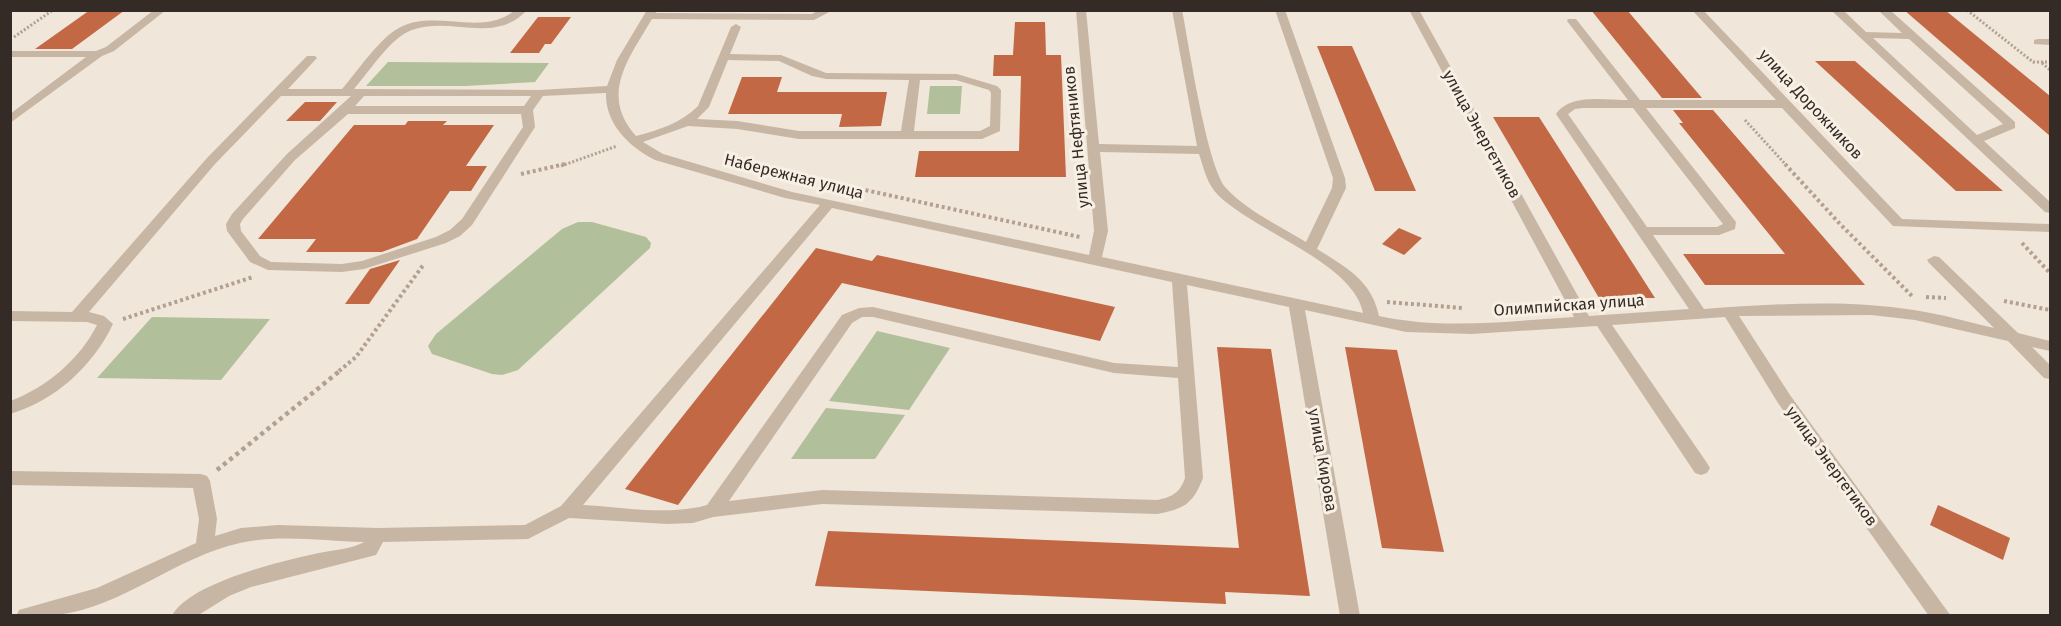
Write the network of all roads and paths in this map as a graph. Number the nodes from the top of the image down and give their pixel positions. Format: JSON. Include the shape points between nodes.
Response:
{"nodes":[{"id":1,"x":53,"y":10,"type":"edge"},
{"id":2,"x":160,"y":10,"type":"edge"},
{"id":3,"x":522,"y":10,"type":"edge"},
{"id":4,"x":828,"y":10,"type":"edge"},
{"id":5,"x":1081,"y":10,"type":"edge"},
{"id":6,"x":1177,"y":10,"type":"edge"},
{"id":7,"x":1280,"y":10,"type":"edge"},
{"id":8,"x":1414,"y":10,"type":"edge"},
{"id":9,"x":1697,"y":10,"type":"edge"},
{"id":10,"x":1836,"y":10,"type":"edge"},
{"id":11,"x":1883,"y":10,"type":"edge"},
{"id":12,"x":1967,"y":10,"type":"edge"},
{"id":13,"x":650,"y":13,"type":"edge"},
{"id":14,"x":1572,"y":21,"type":"dead end"},
{"id":15,"x":736,"y":27,"type":"dead end"},
{"id":16,"x":1863,"y":35,"type":"junction"},
{"id":17,"x":1912,"y":36,"type":"junction"},
{"id":18,"x":10,"y":39,"type":"edge"},
{"id":19,"x":2037,"y":42,"type":"dead end"},
{"id":20,"x":2050,"y":42,"type":"edge"},
{"id":21,"x":10,"y":54,"type":"edge"},
{"id":22,"x":98,"y":54,"type":"junction"},
{"id":23,"x":724,"y":57,"type":"junction"},
{"id":24,"x":311,"y":58,"type":"dead end"},
{"id":25,"x":2041,"y":62,"type":"junction"},
{"id":26,"x":2050,"y":62,"type":"edge"},
{"id":27,"x":2050,"y":70,"type":"edge"},
{"id":28,"x":915,"y":76,"type":"junction"},
{"id":29,"x":612,"y":89,"type":"junction"},
{"id":30,"x":278,"y":92,"type":"junction"},
{"id":31,"x":345,"y":92,"type":"junction"},
{"id":32,"x":361,"y":92,"type":"junction"},
{"id":33,"x":539,"y":93,"type":"junction"},
{"id":34,"x":1636,"y":104,"type":"junction"},
{"id":35,"x":1731,"y":104,"type":"junction"},
{"id":36,"x":1785,"y":104,"type":"junction"},
{"id":37,"x":17,"y":110,"type":"edge"},
{"id":38,"x":345,"y":110,"type":"junction"},
{"id":39,"x":527,"y":110,"type":"junction"},
{"id":40,"x":10,"y":120,"type":"edge"},
{"id":41,"x":687,"y":122,"type":"junction"},
{"id":42,"x":907,"y":135,"type":"junction"},
{"id":43,"x":1976,"y":140,"type":"junction"},
{"id":44,"x":633,"y":141,"type":"junction"},
{"id":45,"x":1092,"y":148,"type":"junction"},
{"id":46,"x":1204,"y":150,"type":"junction"},
{"id":47,"x":499,"y":175,"type":"junction"},
{"id":48,"x":829,"y":203,"type":"junction"},
{"id":49,"x":2050,"y":209,"type":"edge"},
{"id":50,"x":2050,"y":228,"type":"edge"},
{"id":51,"x":1642,"y":231,"type":"junction"},
{"id":52,"x":2017,"y":238,"type":"dead end"},
{"id":53,"x":441,"y":240,"type":"junction"},
{"id":54,"x":1310,"y":249,"type":"junction"},
{"id":55,"x":1095,"y":258,"type":"junction"},
{"id":56,"x":1934,"y":260,"type":"dead end"},
{"id":57,"x":268,"y":266,"type":"junction"},
{"id":58,"x":2050,"y":273,"type":"edge"},
{"id":59,"x":1179,"y":277,"type":"junction"},
{"id":60,"x":1913,"y":297,"type":"dead end"},
{"id":61,"x":1974,"y":299,"type":"junction"},
{"id":62,"x":1296,"y":304,"type":"junction"},
{"id":63,"x":2050,"y":310,"type":"edge"},
{"id":64,"x":1729,"y":312,"type":"junction"},
{"id":65,"x":1700,"y":314,"type":"junction"},
{"id":66,"x":10,"y":316,"type":"edge"},
{"id":67,"x":76,"y":316,"type":"junction"},
{"id":68,"x":1372,"y":320,"type":"junction"},
{"id":69,"x":1601,"y":320,"type":"junction"},
{"id":70,"x":1584,"y":321,"type":"junction"},
{"id":71,"x":105,"y":324,"type":"junction"},
{"id":72,"x":2012,"y":337,"type":"junction"},
{"id":73,"x":2050,"y":346,"type":"edge"},
{"id":74,"x":1186,"y":374,"type":"junction"},
{"id":75,"x":2050,"y":374,"type":"edge"},
{"id":76,"x":10,"y":408,"type":"edge"},
{"id":77,"x":1701,"y":468,"type":"dead end"},
{"id":78,"x":10,"y":478,"type":"edge"},
{"id":79,"x":201,"y":481,"type":"junction"},
{"id":80,"x":713,"y":510,"type":"junction"},
{"id":81,"x":567,"y":511,"type":"junction"},
{"id":82,"x":378,"y":535,"type":"junction"},
{"id":83,"x":205,"y":547,"type":"junction"},
{"id":84,"x":26,"y":615,"type":"edge"},
{"id":85,"x":182,"y":615,"type":"edge"},
{"id":86,"x":1350,"y":615,"type":"edge"},
{"id":87,"x":1941,"y":615,"type":"edge"}],
"edges":[{"from":1,"to":18,"type":"path"},
{"from":2,"to":22,"type":"street"},
{"from":3,"to":31,"type":"street","via":[[502,24],[422,24],[405,28]]},
{"from":4,"to":13,"type":"street","via":[[814,16]]},
{"from":5,"to":45,"type":"street","name":"улица Нефтяников"},
{"from":6,"to":46,"type":"street"},
{"from":7,"to":54,"type":"street","via":[[1339,178],[1339,188]]},
{"from":8,"to":70,"type":"street","name":"улица Энергетиков"},
{"from":9,"to":36,"type":"street","name":"улица Дорожников"},
{"from":10,"to":16,"type":"street"},
{"from":11,"to":17,"type":"street"},
{"from":12,"to":25,"type":"path","via":[[2032,62]]},
{"from":13,"to":29,"type":"street"},
{"from":14,"to":34,"type":"street"},
{"from":15,"to":23,"type":"street"},
{"from":16,"to":17,"type":"street"},
{"from":16,"to":43,"type":"street"},
{"from":17,"to":43,"type":"street","via":[[2011,124]]},
{"from":19,"to":20,"type":"street"},
{"from":21,"to":22,"type":"street"},
{"from":22,"to":37,"type":"street"},
{"from":23,"to":28,"type":"street","via":[[781,58],[826,76]]},
{"from":23,"to":41,"type":"street","via":[[703,107]]},
{"from":24,"to":30,"type":"street"},
{"from":25,"to":26,"type":"path"},
{"from":25,"to":27,"type":"path"},
{"from":28,"to":42,"type":"street"},
{"from":28,"to":42,"type":"street","via":[[957,77],[993,88],[997,92],[996,128],[982,135]]},
{"from":29,"to":33,"type":"street"},
{"from":29,"to":44,"type":"street","name":"Набережная улица","via":[[614,110]]},
{"from":30,"to":31,"type":"street"},
{"from":30,"to":67,"type":"street","via":[[211,161]]},
{"from":31,"to":32,"type":"street"},
{"from":32,"to":33,"type":"street"},
{"from":32,"to":38,"type":"street"},
{"from":33,"to":39,"type":"street"},
{"from":34,"to":35,"type":"street"},
{"from":34,"to":51,"type":"street","via":[[1573,105],[1562,114]]},
{"from":34,"to":51,"type":"street","via":[[1730,226],[1719,231]]},
{"from":35,"to":36,"type":"street"},
{"from":35,"to":60,"type":"path","via":[[1840,224]]},
{"from":36,"to":50,"type":"street","name":"улица Дорожников","via":[[1898,223]]},
{"from":37,"to":40,"type":"street"},
{"from":38,"to":39,"type":"street"},
{"from":38,"to":57,"type":"street","via":[[291,157],[233,224],[255,259]]},
{"from":39,"to":47,"type":"street","via":[[529,127]]},
{"from":41,"to":42,"type":"street","via":[[799,135]]},
{"from":41,"to":44,"type":"street"},
{"from":43,"to":49,"type":"street"},
{"from":44,"to":47,"type":"path","via":[[537,172]]},
{"from":44,"to":48,"type":"street","name":"Набережная улица","via":[[646,151],[697,169]]},
{"from":45,"to":46,"type":"street"},
{"from":45,"to":55,"type":"street","name":"улица Нефтяников","via":[[1101,231]]},
{"from":46,"to":54,"type":"street","via":[[1214,181],[1222,192]]},
{"from":47,"to":53,"type":"street","via":[[467,222]]},
{"from":48,"to":55,"type":"street","name":"Набережная улица"},
{"from":48,"to":81,"type":"street"},
{"from":51,"to":65,"type":"street"},
{"from":52,"to":58,"type":"path"},
{"from":53,"to":57,"type":"street","via":[[364,265]]},
{"from":53,"to":79,"type":"path","via":[[356,357]]},
{"from":54,"to":68,"type":"street","via":[[1360,286],[1368,299]]},
{"from":55,"to":59,"type":"street","name":"Олимпийская улица"},
{"from":56,"to":61,"type":"street"},
{"from":57,"to":71,"type":"path","via":[[251,278]]},
{"from":59,"to":62,"type":"street","name":"Олимпийская улица"},
{"from":59,"to":74,"type":"street"},
{"from":61,"to":63,"type":"path"},
{"from":61,"to":72,"type":"street"},
{"from":62,"to":68,"type":"street","name":"Олимпийская улица"},
{"from":62,"to":86,"type":"street","name":"улица Кирова"},
{"from":64,"to":65,"type":"street","name":"Олимпийская улица"},
{"from":64,"to":72,"type":"street","name":"Олимпийская улица","via":[[1871,310],[1915,315]]},
{"from":64,"to":87,"type":"street","name":"улица Энергетиков","via":[[1784,399]]},
{"from":65,"to":69,"type":"street","name":"Олимпийская улица"},
{"from":66,"to":67,"type":"street"},
{"from":67,"to":71,"type":"street","via":[[95,317]]},
{"from":68,"to":70,"type":"street","name":"Олимпийская улица","via":[[1406,327],[1472,329]]},
{"from":69,"to":70,"type":"street","name":"Олимпийская улица"},
{"from":69,"to":77,"type":"street"},
{"from":71,"to":76,"type":"street","via":[[97,341],[65,376],[35,397]]},
{"from":72,"to":73,"type":"street","name":"Олимпийская улица"},
{"from":72,"to":75,"type":"street"},
{"from":74,"to":80,"type":"street","via":[[1114,368],[873,312],[854,313]]},
{"from":74,"to":80,"type":"street","via":[[1194,478],[1189,494],[1178,503],[1157,507],[822,497]]},
{"from":78,"to":79,"type":"street"},
{"from":79,"to":83,"type":"street","via":[[208,519]]},
{"from":80,"to":81,"type":"street","via":[[667,517]]},
{"from":81,"to":82,"type":"street","via":[[528,532]]},
{"from":82,"to":83,"type":"street","via":[[278,532],[241,535]]},
{"from":82,"to":85,"type":"street","via":[[369,550],[278,571],[225,589],[197,602]]},
{"from":83,"to":84,"type":"street","via":[[101,595]]}]}
